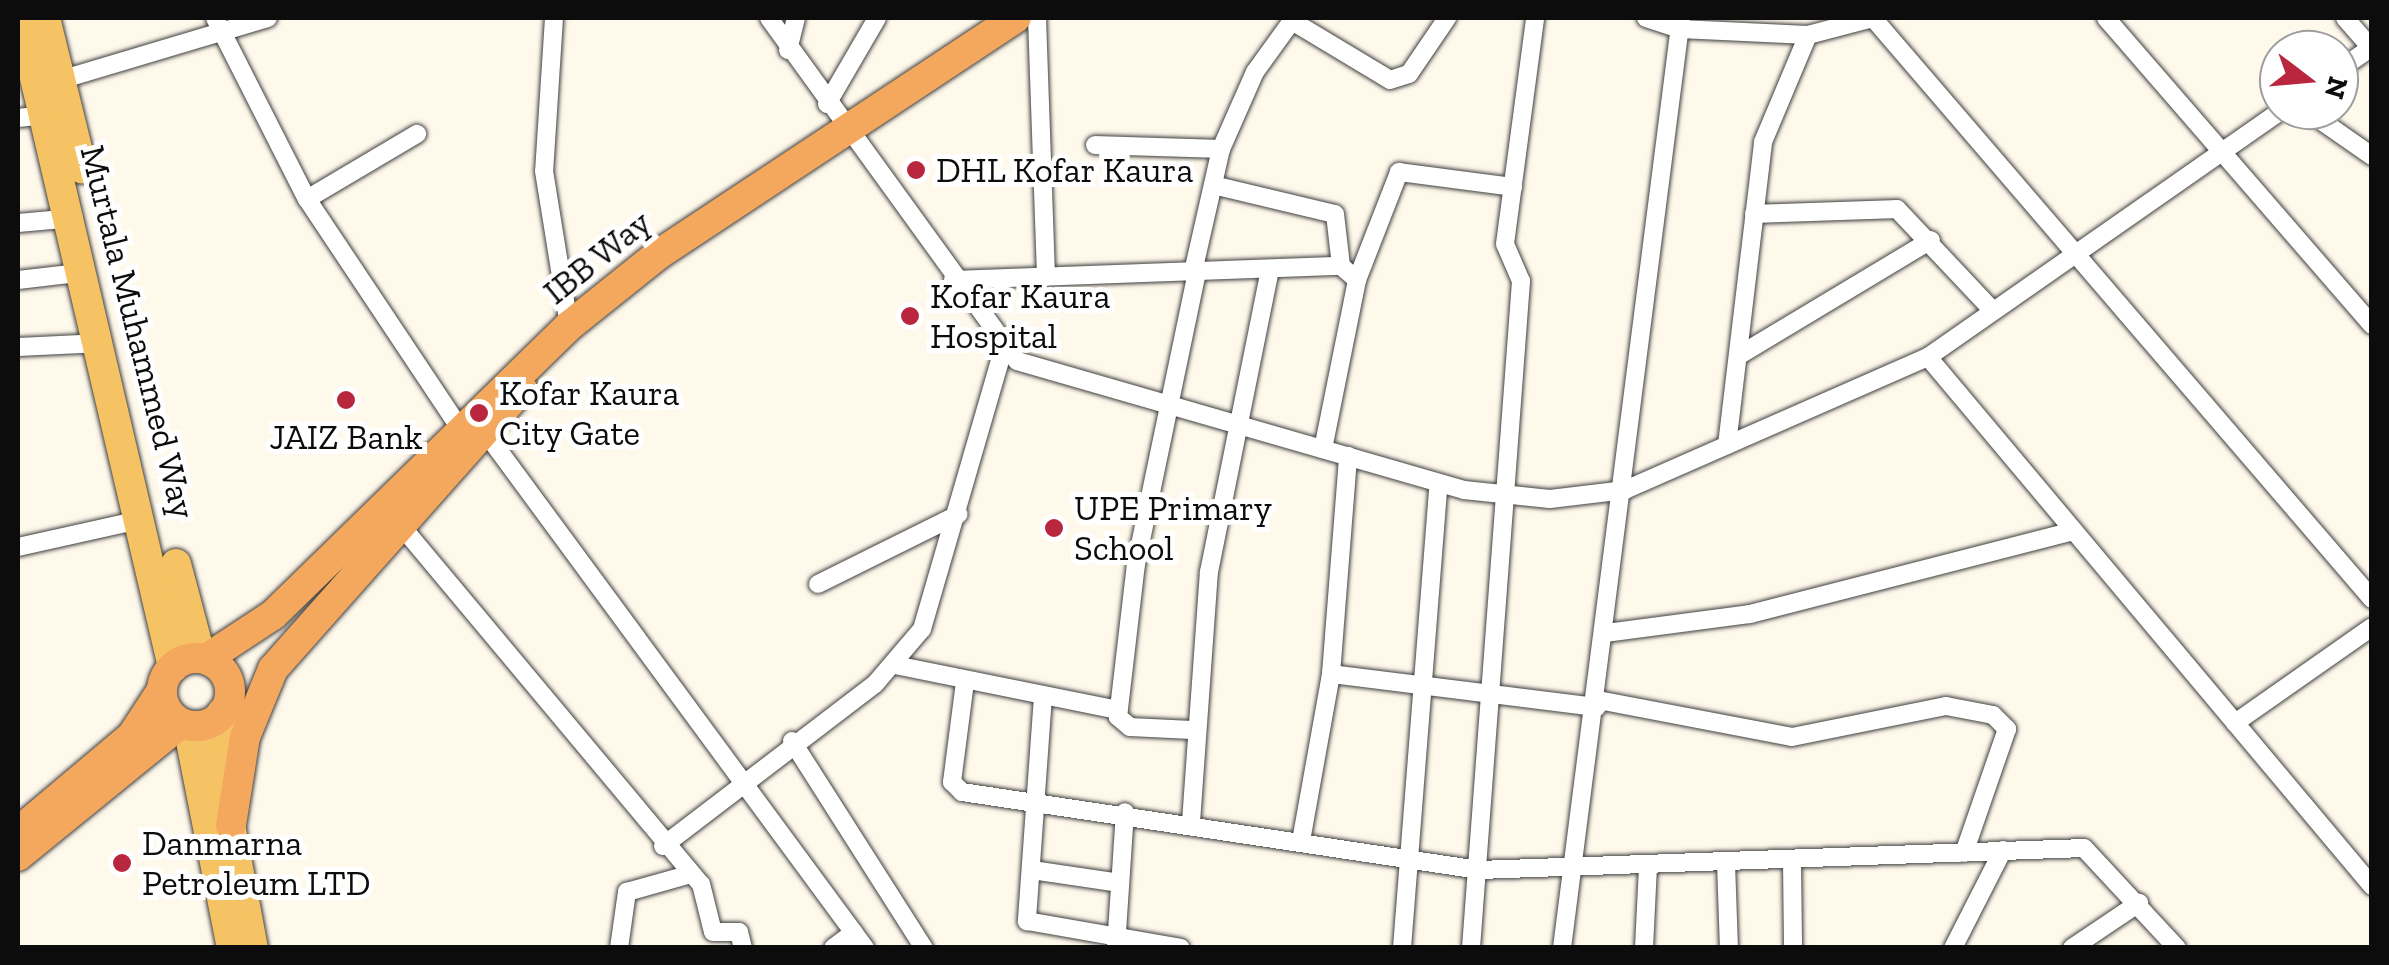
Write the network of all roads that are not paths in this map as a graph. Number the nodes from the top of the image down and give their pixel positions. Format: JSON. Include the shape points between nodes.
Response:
{"nodes":[{"id":1,"x":268,"y":18,"type":"edge"},
{"id":2,"x":554,"y":18,"type":"edge"},
{"id":3,"x":768,"y":18,"type":"edge"},
{"id":4,"x":796,"y":18,"type":"edge"},
{"id":5,"x":877,"y":18,"type":"edge"},
{"id":6,"x":1016,"y":18,"type":"edge"},
{"id":7,"x":1037,"y":18,"type":"edge"},
{"id":8,"x":1447,"y":18,"type":"edge"},
{"id":9,"x":1535,"y":18,"type":"edge"},
{"id":10,"x":1646,"y":18,"type":"edge"},
{"id":11,"x":2106,"y":18,"type":"edge"},
{"id":12,"x":2344,"y":18,"type":"edge"},
{"id":13,"x":1293,"y":19,"type":"edge"},
{"id":14,"x":218,"y":23,"type":"edge"},
{"id":15,"x":1681,"y":23,"type":"edge"},
{"id":16,"x":31,"y":26,"type":"edge"},
{"id":17,"x":1808,"y":34,"type":"junction"},
{"id":18,"x":2371,"y":48,"type":"edge"},
{"id":19,"x":788,"y":50,"type":"junction"},
{"id":20,"x":60,"y":80,"type":"junction"},
{"id":21,"x":835,"y":114,"type":"junction"},
{"id":22,"x":32,"y":117,"type":"edge"},
{"id":23,"x":2259,"y":126,"type":"edge"},
{"id":24,"x":2335,"y":130,"type":"edge"},
{"id":25,"x":417,"y":134,"type":"dead end"},
{"id":26,"x":1095,"y":144,"type":"dead end"},
{"id":27,"x":1221,"y":149,"type":"junction"},
{"id":28,"x":2223,"y":150,"type":"junction"},
{"id":29,"x":2372,"y":156,"type":"edge"},
{"id":30,"x":1213,"y":185,"type":"junction"},
{"id":31,"x":1512,"y":187,"type":"junction"},
{"id":32,"x":307,"y":199,"type":"junction"},
{"id":33,"x":1754,"y":214,"type":"junction"},
{"id":34,"x":75,"y":218,"type":"junction"},
{"id":35,"x":18,"y":223,"type":"edge"},
{"id":36,"x":1930,"y":240,"type":"junction"},
{"id":37,"x":2074,"y":254,"type":"junction"},
{"id":38,"x":1341,"y":266,"type":"junction"},
{"id":39,"x":1270,"y":269,"type":"junction"},
{"id":40,"x":86,"y":272,"type":"junction"},
{"id":41,"x":1195,"y":272,"type":"junction"},
{"id":42,"x":1046,"y":277,"type":"junction"},
{"id":43,"x":18,"y":280,"type":"edge"},
{"id":44,"x":953,"y":280,"type":"junction"},
{"id":45,"x":1357,"y":280,"type":"junction"},
{"id":46,"x":1993,"y":312,"type":"junction"},
{"id":47,"x":2372,"y":324,"type":"edge"},
{"id":48,"x":569,"y":326,"type":"junction"},
{"id":49,"x":102,"y":343,"type":"junction"},
{"id":50,"x":18,"y":347,"type":"edge"},
{"id":51,"x":1003,"y":351,"type":"junction"},
{"id":52,"x":1738,"y":356,"type":"junction"},
{"id":53,"x":1928,"y":357,"type":"junction"},
{"id":54,"x":1165,"y":404,"type":"junction"},
{"id":55,"x":1236,"y":424,"type":"junction"},
{"id":56,"x":474,"y":433,"type":"junction"},
{"id":57,"x":1727,"y":445,"type":"junction"},
{"id":58,"x":1322,"y":449,"type":"junction"},
{"id":59,"x":1348,"y":456,"type":"junction"},
{"id":60,"x":1439,"y":483,"type":"junction"},
{"id":61,"x":1625,"y":490,"type":"junction"},
{"id":62,"x":1503,"y":494,"type":"junction"},
{"id":63,"x":959,"y":514,"type":"junction"},
{"id":64,"x":145,"y":519,"type":"junction"},
{"id":65,"x":404,"y":528,"type":"junction"},
{"id":66,"x":2074,"y":532,"type":"junction"},
{"id":67,"x":18,"y":548,"type":"edge"},
{"id":68,"x":818,"y":584,"type":"dead end"},
{"id":69,"x":2372,"y":598,"type":"edge"},
{"id":70,"x":273,"y":615,"type":"junction"},
{"id":71,"x":2372,"y":626,"type":"edge"},
{"id":72,"x":1606,"y":633,"type":"junction"},
{"id":73,"x":895,"y":665,"type":"junction"},
{"id":74,"x":185,"y":668,"type":"junction"},
{"id":75,"x":1331,"y":674,"type":"junction"},
{"id":76,"x":965,"y":682,"type":"junction"},
{"id":77,"x":1423,"y":686,"type":"junction"},
{"id":78,"x":1043,"y":696,"type":"junction"},
{"id":79,"x":1488,"y":696,"type":"junction"},
{"id":80,"x":226,"y":699,"type":"junction"},
{"id":81,"x":1597,"y":703,"type":"junction"},
{"id":82,"x":1119,"y":710,"type":"junction"},
{"id":83,"x":2234,"y":723,"type":"junction"},
{"id":84,"x":184,"y":724,"type":"junction"},
{"id":85,"x":1192,"y":730,"type":"junction"},
{"id":86,"x":792,"y":741,"type":"junction"},
{"id":87,"x":740,"y":779,"type":"junction"},
{"id":88,"x":1038,"y":799,"type":"junction"},
{"id":89,"x":1125,"y":812,"type":"junction"},
{"id":90,"x":1192,"y":822,"type":"junction"},
{"id":91,"x":231,"y":824,"type":"junction"},
{"id":92,"x":18,"y":832,"type":"edge"},
{"id":93,"x":1300,"y":841,"type":"junction"},
{"id":94,"x":663,"y":846,"type":"junction"},
{"id":95,"x":2009,"y":850,"type":"junction"},
{"id":96,"x":1964,"y":852,"type":"junction"},
{"id":97,"x":18,"y":856,"type":"edge"},
{"id":98,"x":1413,"y":860,"type":"junction"},
{"id":99,"x":1792,"y":862,"type":"junction"},
{"id":100,"x":1726,"y":864,"type":"junction"},
{"id":101,"x":1648,"y":865,"type":"junction"},
{"id":102,"x":1576,"y":866,"type":"junction"},
{"id":103,"x":1032,"y":870,"type":"junction"},
{"id":104,"x":1479,"y":870,"type":"junction"},
{"id":105,"x":691,"y":874,"type":"junction"},
{"id":106,"x":1120,"y":883,"type":"junction"},
{"id":107,"x":2372,"y":886,"type":"edge"},
{"id":108,"x":2139,"y":903,"type":"junction"},
{"id":109,"x":859,"y":940,"type":"edge"},
{"id":110,"x":1116,"y":944,"type":"edge"},
{"id":111,"x":1161,"y":946,"type":"edge"},
{"id":112,"x":232,"y":948,"type":"edge"},
{"id":113,"x":252,"y":948,"type":"edge"},
{"id":114,"x":619,"y":948,"type":"edge"},
{"id":115,"x":743,"y":948,"type":"edge"},
{"id":116,"x":833,"y":948,"type":"edge"},
{"id":117,"x":924,"y":948,"type":"edge"},
{"id":118,"x":1181,"y":948,"type":"edge"},
{"id":119,"x":1402,"y":948,"type":"edge"},
{"id":120,"x":1470,"y":948,"type":"edge"},
{"id":121,"x":1562,"y":948,"type":"edge"},
{"id":122,"x":1644,"y":948,"type":"edge"},
{"id":123,"x":1729,"y":948,"type":"edge"},
{"id":124,"x":1793,"y":948,"type":"edge"},
{"id":125,"x":1953,"y":948,"type":"edge"},
{"id":126,"x":2072,"y":948,"type":"edge"},
{"id":127,"x":2177,"y":948,"type":"edge"}],
"edges":[{"from":1,"to":14,"type":"street"},
{"from":2,"to":48,"type":"street","via":[[544,171]]},
{"from":3,"to":19,"type":"street"},
{"from":4,"to":19,"type":"street"},
{"from":5,"to":21,"type":"street"},
{"from":6,"to":21,"type":"highway","name":"IBB Way"},
{"from":7,"to":42,"type":"street"},
{"from":8,"to":13,"type":"street","via":[[1409,74],[1390,80]]},
{"from":9,"to":31,"type":"street"},
{"from":10,"to":15,"type":"street"},
{"from":11,"to":28,"type":"street"},
{"from":12,"to":18,"type":"street"},
{"from":13,"to":27,"type":"street","via":[[1255,72]]},
{"from":14,"to":20,"type":"street"},
{"from":14,"to":32,"type":"street"},
{"from":15,"to":17,"type":"street"},
{"from":15,"to":61,"type":"street"},
{"from":16,"to":20,"type":"main road","name":"Murtala Muhammed Way"},
{"from":16,"to":22,"type":"main road","name":"Murtala Muhammed Way"},
{"from":17,"to":33,"type":"street","via":[[1762,142]]},
{"from":17,"to":37,"type":"street","via":[[1873,18]]},
{"from":19,"to":21,"type":"street"},
{"from":20,"to":74,"type":"main road","name":"Murtala Muhammed Way"},
{"from":21,"to":44,"type":"street"},
{"from":21,"to":48,"type":"highway","name":"IBB Way"},
{"from":22,"to":34,"type":"main road","name":"Murtala Muhammed Way"},
{"from":23,"to":28,"type":"street"},
{"from":24,"to":29,"type":"street"},
{"from":25,"to":32,"type":"street"},
{"from":26,"to":27,"type":"street"},
{"from":27,"to":30,"type":"street"},
{"from":28,"to":37,"type":"street"},
{"from":28,"to":47,"type":"street"},
{"from":30,"to":38,"type":"street","via":[[1336,214]]},
{"from":30,"to":41,"type":"street"},
{"from":31,"to":45,"type":"street","via":[[1398,172]]},
{"from":31,"to":62,"type":"street","via":[[1505,244],[1522,281]]},
{"from":32,"to":56,"type":"street"},
{"from":33,"to":36,"type":"street","via":[[1898,209]]},
{"from":33,"to":52,"type":"street"},
{"from":34,"to":35,"type":"street"},
{"from":34,"to":40,"type":"main road","name":"Murtala Muhammed Way"},
{"from":36,"to":46,"type":"street"},
{"from":36,"to":52,"type":"street"},
{"from":37,"to":46,"type":"street"},
{"from":37,"to":69,"type":"street"},
{"from":38,"to":39,"type":"street"},
{"from":38,"to":45,"type":"street"},
{"from":39,"to":41,"type":"street"},
{"from":39,"to":55,"type":"street"},
{"from":40,"to":43,"type":"street"},
{"from":40,"to":49,"type":"main road","name":"Murtala Muhammed Way"},
{"from":41,"to":42,"type":"street"},
{"from":41,"to":54,"type":"street"},
{"from":42,"to":44,"type":"street"},
{"from":44,"to":51,"type":"street"},
{"from":45,"to":58,"type":"street"},
{"from":46,"to":53,"type":"street"},
{"from":48,"to":56,"type":"highway","name":"IBB Way"},
{"from":49,"to":50,"type":"street"},
{"from":49,"to":64,"type":"main road","name":"Murtala Muhammed Way"},
{"from":51,"to":54,"type":"street"},
{"from":51,"to":63,"type":"street"},
{"from":52,"to":57,"type":"street"},
{"from":53,"to":57,"type":"street"},
{"from":53,"to":66,"type":"street"},
{"from":54,"to":55,"type":"street"},
{"from":54,"to":82,"type":"street"},
{"from":55,"to":58,"type":"street"},
{"from":55,"to":85,"type":"street"},
{"from":56,"to":65,"type":"highway"},
{"from":56,"to":70,"type":"highway","name":"IBB Way"},
{"from":56,"to":87,"type":"street"},
{"from":57,"to":61,"type":"street"},
{"from":58,"to":59,"type":"street"},
{"from":59,"to":60,"type":"street"},
{"from":59,"to":75,"type":"street"},
{"from":60,"to":62,"type":"street"},
{"from":60,"to":77,"type":"street"},
{"from":61,"to":62,"type":"street"},
{"from":61,"to":72,"type":"street"},
{"from":62,"to":79,"type":"street"},
{"from":63,"to":68,"type":"street"},
{"from":63,"to":73,"type":"street","via":[[935,598]]},
{"from":64,"to":67,"type":"street"},
{"from":64,"to":74,"type":"main road","name":"Murtala Muhammed Way"},
{"from":65,"to":91,"type":"highway","via":[[274,669],[245,737]]},
{"from":65,"to":94,"type":"street"},
{"from":66,"to":72,"type":"street","via":[[1750,614]]},
{"from":66,"to":83,"type":"street"},
{"from":70,"to":74,"type":"highway","name":"IBB Way"},
{"from":70,"to":80,"type":"highway","name":"IBB Way"},
{"from":71,"to":83,"type":"street"},
{"from":72,"to":81,"type":"street"},
{"from":73,"to":76,"type":"street"},
{"from":73,"to":86,"type":"street"},
{"from":74,"to":80,"type":"highway"},
{"from":74,"to":84,"type":"highway"},
{"from":74,"to":92,"type":"highway","via":[[132,736]]},
{"from":75,"to":77,"type":"street"},
{"from":75,"to":93,"type":"street"},
{"from":76,"to":78,"type":"street"},
{"from":76,"to":88,"type":"street","via":[[952,782],[962,792]]},
{"from":77,"to":79,"type":"street"},
{"from":77,"to":98,"type":"street"},
{"from":78,"to":82,"type":"street"},
{"from":78,"to":88,"type":"street"},
{"from":79,"to":81,"type":"street"},
{"from":79,"to":104,"type":"street"},
{"from":80,"to":84,"type":"highway"},
{"from":80,"to":91,"type":"main road","via":[[218,760]]},
{"from":81,"to":96,"type":"street","via":[[1792,737],[1946,706],[1994,714],[2007,729]]},
{"from":81,"to":102,"type":"street"},
{"from":82,"to":85,"type":"street","via":[[1130,727]]},
{"from":83,"to":107,"type":"street"},
{"from":84,"to":97,"type":"highway"},
{"from":84,"to":112,"type":"main road"},
{"from":85,"to":90,"type":"street"},
{"from":86,"to":87,"type":"street"},
{"from":86,"to":117,"type":"street"},
{"from":87,"to":94,"type":"street"},
{"from":87,"to":109,"type":"street"},
{"from":88,"to":89,"type":"street"},
{"from":88,"to":103,"type":"street"},
{"from":89,"to":90,"type":"street"},
{"from":89,"to":106,"type":"street"},
{"from":90,"to":93,"type":"street"},
{"from":91,"to":113,"type":"main road"},
{"from":93,"to":98,"type":"street"},
{"from":94,"to":105,"type":"street"},
{"from":95,"to":96,"type":"street"},
{"from":95,"to":108,"type":"street","via":[[2094,851]]},
{"from":95,"to":125,"type":"street"},
{"from":96,"to":99,"type":"street"},
{"from":98,"to":104,"type":"street"},
{"from":98,"to":119,"type":"street"},
{"from":99,"to":100,"type":"street"},
{"from":99,"to":124,"type":"street"},
{"from":100,"to":101,"type":"street"},
{"from":100,"to":123,"type":"street"},
{"from":101,"to":102,"type":"street"},
{"from":101,"to":122,"type":"street"},
{"from":102,"to":104,"type":"street"},
{"from":102,"to":121,"type":"street"},
{"from":103,"to":106,"type":"street"},
{"from":103,"to":110,"type":"street","via":[[1032,927]]},
{"from":104,"to":120,"type":"street"},
{"from":105,"to":114,"type":"street","via":[[627,892]]},
{"from":105,"to":115,"type":"street","via":[[707,895],[713,932],[739,932]]},
{"from":106,"to":110,"type":"street"},
{"from":108,"to":126,"type":"street"},
{"from":108,"to":127,"type":"street"},
{"from":109,"to":116,"type":"street"},
{"from":110,"to":111,"type":"street"},
{"from":111,"to":118,"type":"street"}]}
